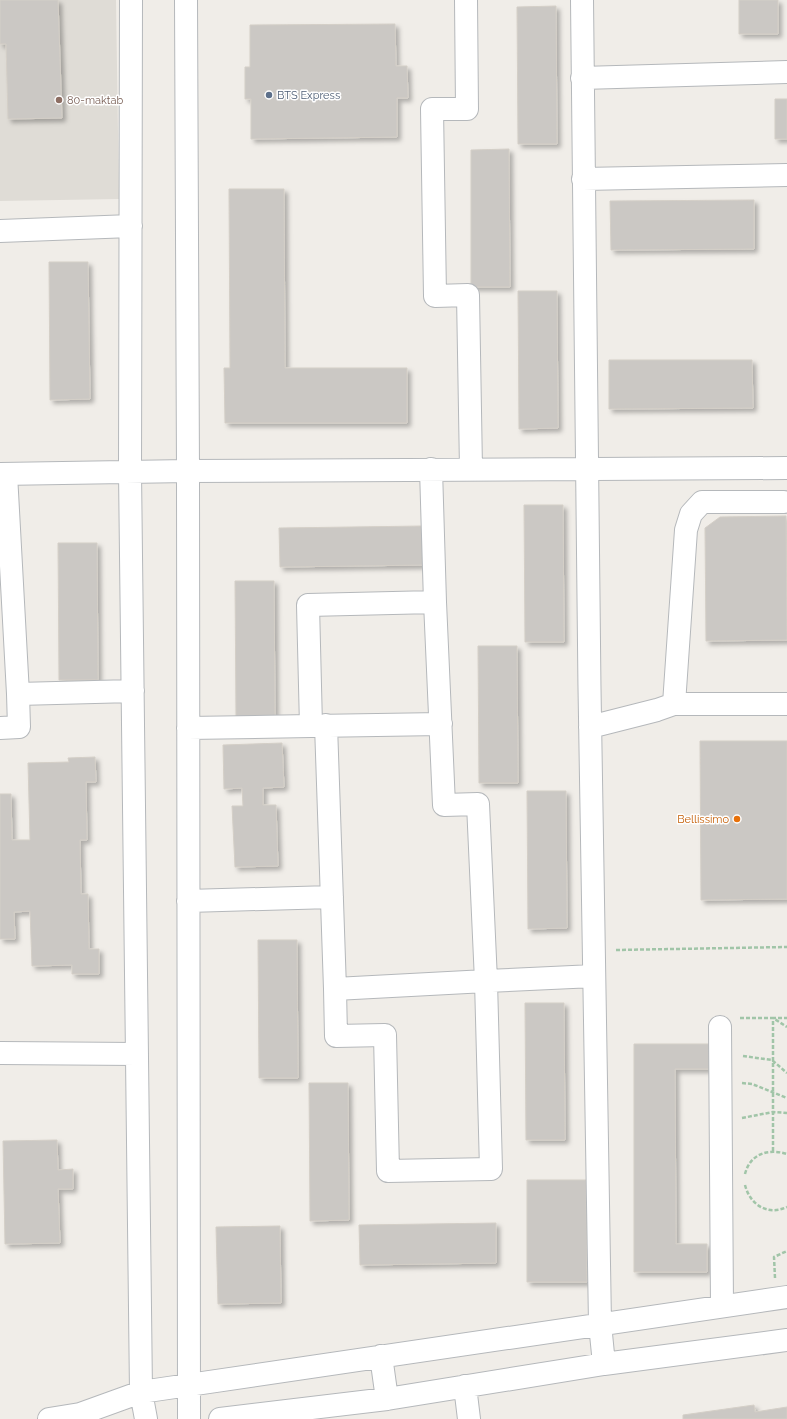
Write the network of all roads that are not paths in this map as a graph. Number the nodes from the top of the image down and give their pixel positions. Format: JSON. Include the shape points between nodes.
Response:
{"nodes":[{"id":1,"x":131,"y":0,"type":"edge"},
{"id":2,"x":186,"y":0,"type":"edge"},
{"id":3,"x":466,"y":0,"type":"edge"},
{"id":4,"x":582,"y":0,"type":"edge"},
{"id":5,"x":787,"y":72,"type":"edge"},
{"id":6,"x":582,"y":78,"type":"junction"},
{"id":7,"x":787,"y":175,"type":"edge"},
{"id":8,"x":583,"y":179,"type":"junction"},
{"id":9,"x":131,"y":226,"type":"junction"},
{"id":10,"x":0,"y":231,"type":"edge"},
{"id":11,"x":586,"y":468,"type":"junction"},
{"id":12,"x":787,"y":468,"type":"edge"},
{"id":13,"x":432,"y":469,"type":"junction"},
{"id":14,"x":471,"y":469,"type":"junction"},
{"id":15,"x":188,"y":471,"type":"junction"},
{"id":16,"x":130,"y":472,"type":"junction"},
{"id":17,"x":3,"y":474,"type":"edge"},
{"id":18,"x":784,"y":502,"type":"dead end"},
{"id":19,"x":6,"y":591,"type":"edge"},
{"id":20,"x":435,"y":602,"type":"junction"},
{"id":21,"x":133,"y":691,"type":"junction"},
{"id":22,"x":18,"y":694,"type":"junction"},
{"id":23,"x":674,"y":704,"type":"junction"},
{"id":24,"x":787,"y":704,"type":"edge"},
{"id":25,"x":441,"y":724,"type":"junction"},
{"id":26,"x":319,"y":726,"type":"junction"},
{"id":27,"x":590,"y":727,"type":"junction"},
{"id":28,"x":0,"y":728,"type":"edge"},
{"id":29,"x":188,"y":728,"type":"junction"},
{"id":30,"x":332,"y":897,"type":"junction"},
{"id":31,"x":188,"y":900,"type":"junction"},
{"id":32,"x":594,"y":976,"type":"junction"},
{"id":33,"x":486,"y":981,"type":"junction"},
{"id":34,"x":335,"y":989,"type":"junction"},
{"id":35,"x":720,"y":1027,"type":"road end"},
{"id":36,"x":0,"y":1053,"type":"edge"},
{"id":37,"x":137,"y":1054,"type":"junction"},
{"id":38,"x":781,"y":1289,"type":"edge"},
{"id":39,"x":722,"y":1306,"type":"junction"},
{"id":40,"x":600,"y":1324,"type":"junction"},
{"id":41,"x":787,"y":1340,"type":"edge"},
{"id":42,"x":380,"y":1356,"type":"junction"},
{"id":43,"x":604,"y":1364,"type":"junction"},
{"id":44,"x":188,"y":1385,"type":"junction"},
{"id":45,"x":465,"y":1386,"type":"junction"},
{"id":46,"x":141,"y":1392,"type":"junction"},
{"id":47,"x":387,"y":1399,"type":"junction"},
{"id":48,"x":80,"y":1414,"type":"junction"},
{"id":49,"x":49,"y":1419,"type":"edge"},
{"id":50,"x":109,"y":1419,"type":"edge"},
{"id":51,"x":146,"y":1419,"type":"edge"},
{"id":52,"x":189,"y":1419,"type":"edge"},
{"id":53,"x":220,"y":1419,"type":"edge"},
{"id":54,"x":469,"y":1419,"type":"edge"}],
"edges":[{"from":1,"to":9,"type":"street"},
{"from":2,"to":15,"type":"street"},
{"from":3,"to":14,"type":"street","via":[[468,109],[432,109],[435,296],[468,296]]},
{"from":4,"to":6,"type":"street"},
{"from":5,"to":6,"type":"street"},
{"from":6,"to":8,"type":"street"},
{"from":7,"to":8,"type":"street"},
{"from":8,"to":11,"type":"street"},
{"from":9,"to":10,"type":"street"},
{"from":9,"to":16,"type":"street"},
{"from":11,"to":12,"type":"street"},
{"from":11,"to":14,"type":"street"},
{"from":11,"to":27,"type":"street"},
{"from":13,"to":14,"type":"street"},
{"from":13,"to":15,"type":"street"},
{"from":13,"to":20,"type":"street"},
{"from":15,"to":16,"type":"street"},
{"from":15,"to":29,"type":"street"},
{"from":16,"to":17,"type":"street"},
{"from":16,"to":21,"type":"street"},
{"from":17,"to":19,"type":"street"},
{"from":18,"to":23,"type":"street","via":[[702,502],[691,514],[686,530]]},
{"from":19,"to":22,"type":"street"},
{"from":20,"to":25,"type":"street"},
{"from":20,"to":26,"type":"street","via":[[308,606]]},
{"from":21,"to":22,"type":"street"},
{"from":21,"to":37,"type":"street"},
{"from":22,"to":28,"type":"street","via":[[19,727]]},
{"from":23,"to":24,"type":"street"},
{"from":23,"to":27,"type":"street"},
{"from":25,"to":26,"type":"street"},
{"from":25,"to":33,"type":"street","via":[[444,805],[478,804]]},
{"from":26,"to":29,"type":"street"},
{"from":26,"to":30,"type":"street"},
{"from":27,"to":32,"type":"street"},
{"from":29,"to":31,"type":"street"},
{"from":30,"to":31,"type":"street"},
{"from":30,"to":34,"type":"street"},
{"from":31,"to":44,"type":"street"},
{"from":32,"to":33,"type":"street"},
{"from":32,"to":40,"type":"street"},
{"from":33,"to":34,"type":"street"},
{"from":33,"to":34,"type":"street","via":[[491,1169],[388,1171],[385,1035],[336,1036]]},
{"from":35,"to":39,"type":"street"},
{"from":36,"to":37,"type":"street"},
{"from":37,"to":46,"type":"street"},
{"from":38,"to":39,"type":"street"},
{"from":39,"to":40,"type":"street"},
{"from":40,"to":42,"type":"street"},
{"from":40,"to":43,"type":"street"},
{"from":41,"to":43,"type":"street"},
{"from":42,"to":44,"type":"street"},
{"from":42,"to":47,"type":"street"},
{"from":43,"to":45,"type":"street"},
{"from":44,"to":46,"type":"street"},
{"from":44,"to":52,"type":"street"},
{"from":45,"to":47,"type":"street"},
{"from":45,"to":54,"type":"street"},
{"from":46,"to":48,"type":"street"},
{"from":46,"to":51,"type":"street"},
{"from":47,"to":53,"type":"street"},
{"from":48,"to":49,"type":"street"},
{"from":48,"to":50,"type":"street"}]}
